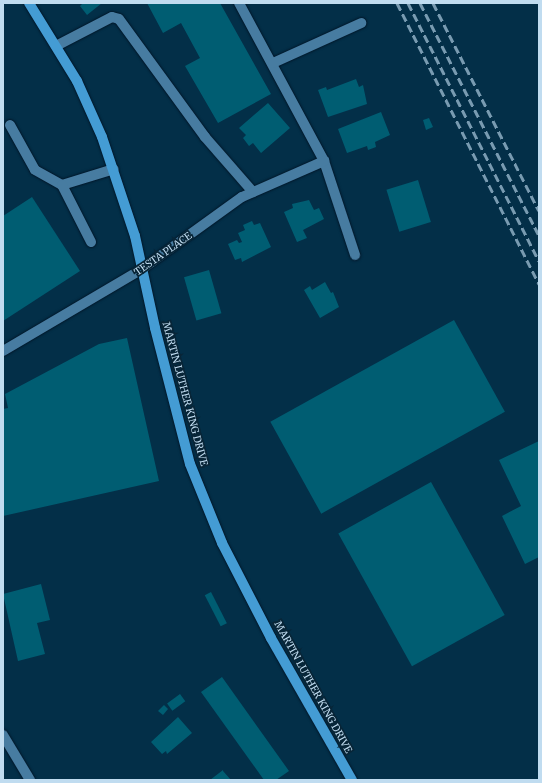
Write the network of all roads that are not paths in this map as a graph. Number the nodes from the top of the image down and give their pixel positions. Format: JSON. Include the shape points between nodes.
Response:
{"nodes":[{"id":1,"x":29,"y":3,"type":"edge"},
{"id":2,"x":239,"y":3,"type":"edge"},
{"id":3,"x":361,"y":23,"type":"dead end"},
{"id":4,"x":56,"y":46,"type":"junction"},
{"id":5,"x":273,"y":63,"type":"junction"},
{"id":6,"x":10,"y":125,"type":"dead end"},
{"id":7,"x":324,"y":161,"type":"junction"},
{"id":8,"x":114,"y":169,"type":"junction"},
{"id":9,"x":62,"y":185,"type":"junction"},
{"id":10,"x":253,"y":192,"type":"junction"},
{"id":11,"x":91,"y":242,"type":"dead end"},
{"id":12,"x":355,"y":256,"type":"dead end"},
{"id":13,"x":142,"y":270,"type":"junction"},
{"id":14,"x":3,"y":351,"type":"edge"},
{"id":15,"x":3,"y":735,"type":"edge"},
{"id":16,"x":6,"y":750,"type":"edge"},
{"id":17,"x":30,"y":780,"type":"edge"},
{"id":18,"x":352,"y":780,"type":"edge"}],
"edges":[{"from":1,"to":4,"type":"main road","name":"MARTIN LUTHER KING DRIVE"},
{"from":2,"to":5,"type":"street"},
{"from":3,"to":5,"type":"street"},
{"from":4,"to":8,"type":"main road","name":"MARTIN LUTHER KING DRIVE","via":[[77,80]]},
{"from":4,"to":10,"type":"street","via":[[112,18],[119,19],[205,137]]},
{"from":5,"to":7,"type":"street"},
{"from":6,"to":9,"type":"street","via":[[35,170]]},
{"from":7,"to":10,"type":"street","name":"TESTA PLACE"},
{"from":7,"to":12,"type":"street"},
{"from":8,"to":9,"type":"street"},
{"from":8,"to":13,"type":"main road","name":"MARTIN LUTHER KING DRIVE"},
{"from":9,"to":11,"type":"street"},
{"from":10,"to":13,"type":"street","name":"TESTA PLACE"},
{"from":13,"to":14,"type":"street","name":"TESTA PLACE"},
{"from":13,"to":18,"type":"main road","name":"MARTIN LUTHER KING DRIVE","via":[[190,464],[222,542],[271,638]]},
{"from":15,"to":16,"type":"street"},
{"from":16,"to":17,"type":"street"}]}
